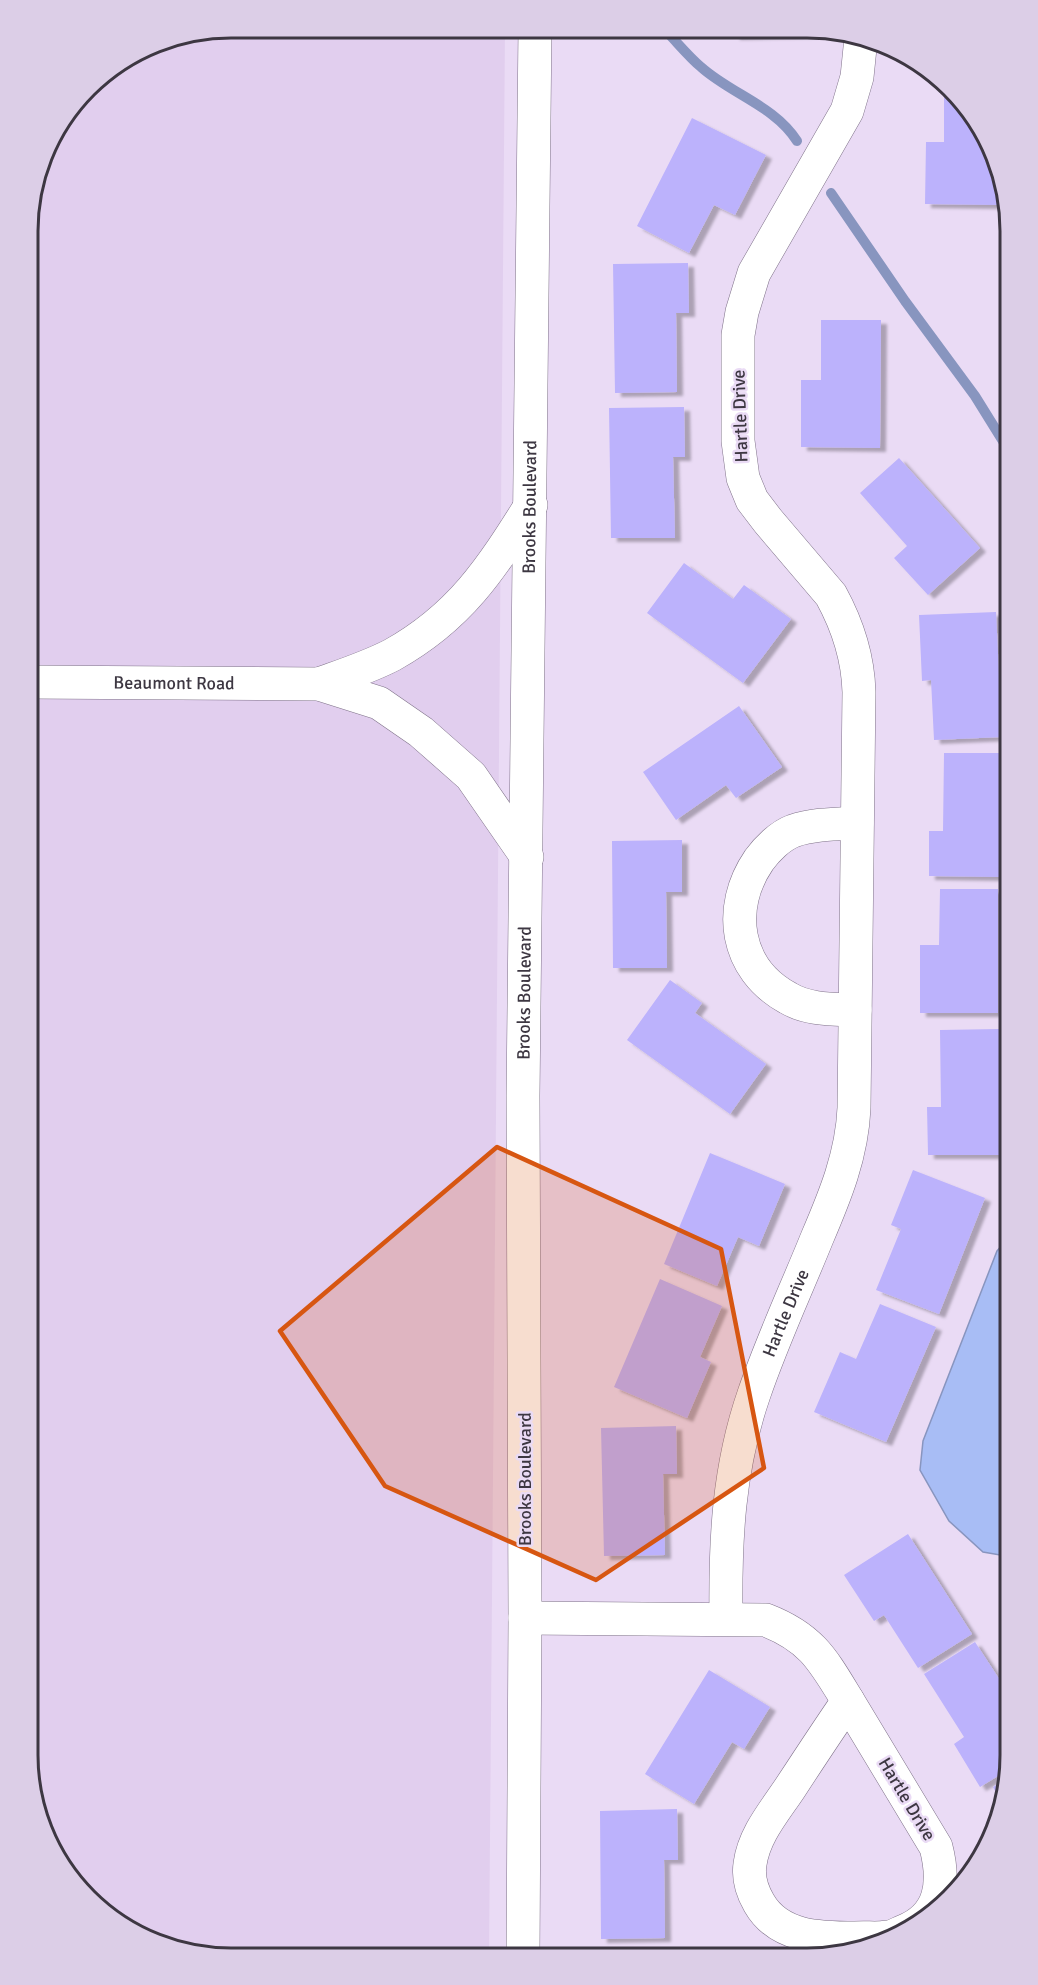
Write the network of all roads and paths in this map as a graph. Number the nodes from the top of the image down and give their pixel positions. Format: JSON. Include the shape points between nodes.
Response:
{"nodes":[{"id":1,"x":535,"y":38,"type":"edge"},
{"id":2,"x":860,"y":45,"type":"edge"},
{"id":3,"x":531,"y":505,"type":"junction"},
{"id":4,"x":38,"y":682,"type":"edge"},
{"id":5,"x":319,"y":684,"type":"junction"},
{"id":6,"x":857,"y":823,"type":"junction"},
{"id":7,"x":527,"y":857,"type":"junction"},
{"id":8,"x":855,"y":1010,"type":"junction"},
{"id":9,"x":525,"y":1618,"type":"junction"},
{"id":10,"x":726,"y":1619,"type":"junction"},
{"id":11,"x":848,"y":1701,"type":"junction"},
{"id":12,"x":938,"y":1897,"type":"edge"},
{"id":13,"x":871,"y":1937,"type":"edge"},
{"id":14,"x":523,"y":1948,"type":"edge"}],
"edges":[{"from":1,"to":3,"type":"street","name":"Brooks Boulevard"},
{"from":2,"to":6,"type":"street","name":"Hartle Drive","via":[[857,77],[847,111],[762,257],[748,288],[738,335],[738,429],[743,478],[752,500],[831,595],[855,652]]},
{"from":3,"to":5,"type":"street","name":"Beaumont Road","via":[[492,566],[447,617],[393,654]]},
{"from":3,"to":7,"type":"street","name":"Brooks Boulevard"},
{"from":4,"to":5,"type":"street","name":"Beaumont Road"},
{"from":5,"to":7,"type":"street","name":"Beaumont Road","via":[[379,704],[434,743],[471,776]]},
{"from":6,"to":8,"type":"street","name":"Hartle Drive"},
{"from":6,"to":8,"type":"street","via":[[793,831],[768,848],[749,874],[739,915],[744,947],[766,982],[789,999],[816,1008]]},
{"from":7,"to":9,"type":"street","name":"Brooks Boulevard","via":[[523,1096]]},
{"from":8,"to":10,"type":"street","name":"Hartle Drive","via":[[854,1108],[849,1150],[839,1186],[741,1434],[728,1516]]},
{"from":9,"to":10,"type":"street","name":"Hartle Drive"},
{"from":9,"to":14,"type":"street","name":"Brooks Boulevard"},
{"from":10,"to":11,"type":"street","name":"Hartle Drive","via":[[766,1620],[798,1635],[825,1662]]},
{"from":11,"to":12,"type":"street","name":"Hartle Drive","via":[[936,1847],[942,1876]]},
{"from":11,"to":13,"type":"street","name":"Hartle Drive","via":[[758,1836],[750,1878],[753,1894],[765,1913],[796,1933]]}]}
